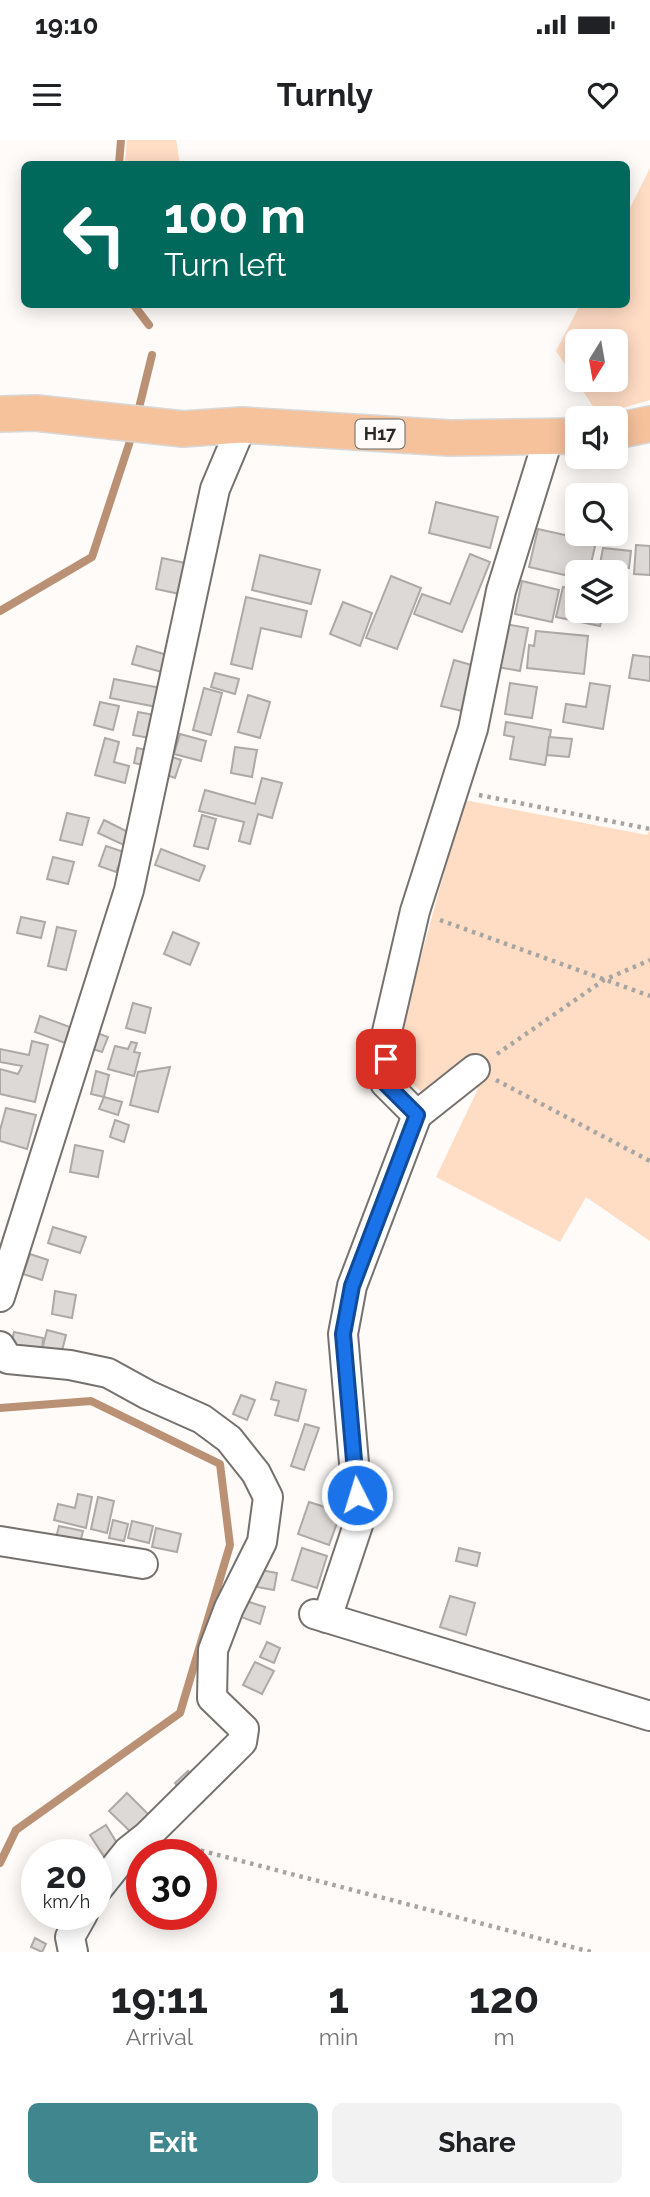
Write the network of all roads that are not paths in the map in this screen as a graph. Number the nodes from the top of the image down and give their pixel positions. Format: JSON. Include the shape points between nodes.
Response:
{"nodes":[{"id":1,"x":0,"y":414,"type":"edge"},
{"id":2,"x":650,"y":424,"type":"edge"},
{"id":3,"x":242,"y":425,"type":"junction"},
{"id":4,"x":628,"y":429,"type":"edge"},
{"id":5,"x":563,"y":436,"type":"edge"},
{"id":6,"x":475,"y":1069,"type":"road end"},
{"id":7,"x":417,"y":1115,"type":"junction"},
{"id":8,"x":0,"y":1297,"type":"edge"},
{"id":9,"x":0,"y":1346,"type":"edge"},
{"id":10,"x":0,"y":1541,"type":"edge"},
{"id":11,"x":143,"y":1564,"type":"dead end"},
{"id":12,"x":650,"y":1716,"type":"edge"},
{"id":13,"x":112,"y":1871,"type":"edge"},
{"id":14,"x":74,"y":1930,"type":"edge"},
{"id":15,"x":73,"y":1952,"type":"edge"}],
"edges":[{"from":1,"to":3,"type":"main road","number":"H17","via":[[183,429]]},
{"from":2,"to":4,"type":"main road"},
{"from":3,"to":5,"type":"main road","number":"H17","via":[[450,438]]},
{"from":3,"to":8,"type":"street","via":[[215,489],[129,890]]},
{"from":5,"to":7,"type":"street","via":[[501,591],[473,729],[415,911],[386,1036],[385,1083]]},
{"from":6,"to":7,"type":"street"},
{"from":7,"to":12,"type":"street","via":[[352,1286],[343,1334],[359,1522],[321,1616]]},
{"from":9,"to":13,"type":"street","via":[[8,1359],[108,1373],[202,1419],[229,1439],[268,1497],[262,1542],[213,1650],[212,1698],[244,1729],[242,1742]]},
{"from":10,"to":11,"type":"street"},
{"from":14,"to":15,"type":"street","via":[[70,1937]]}]}
